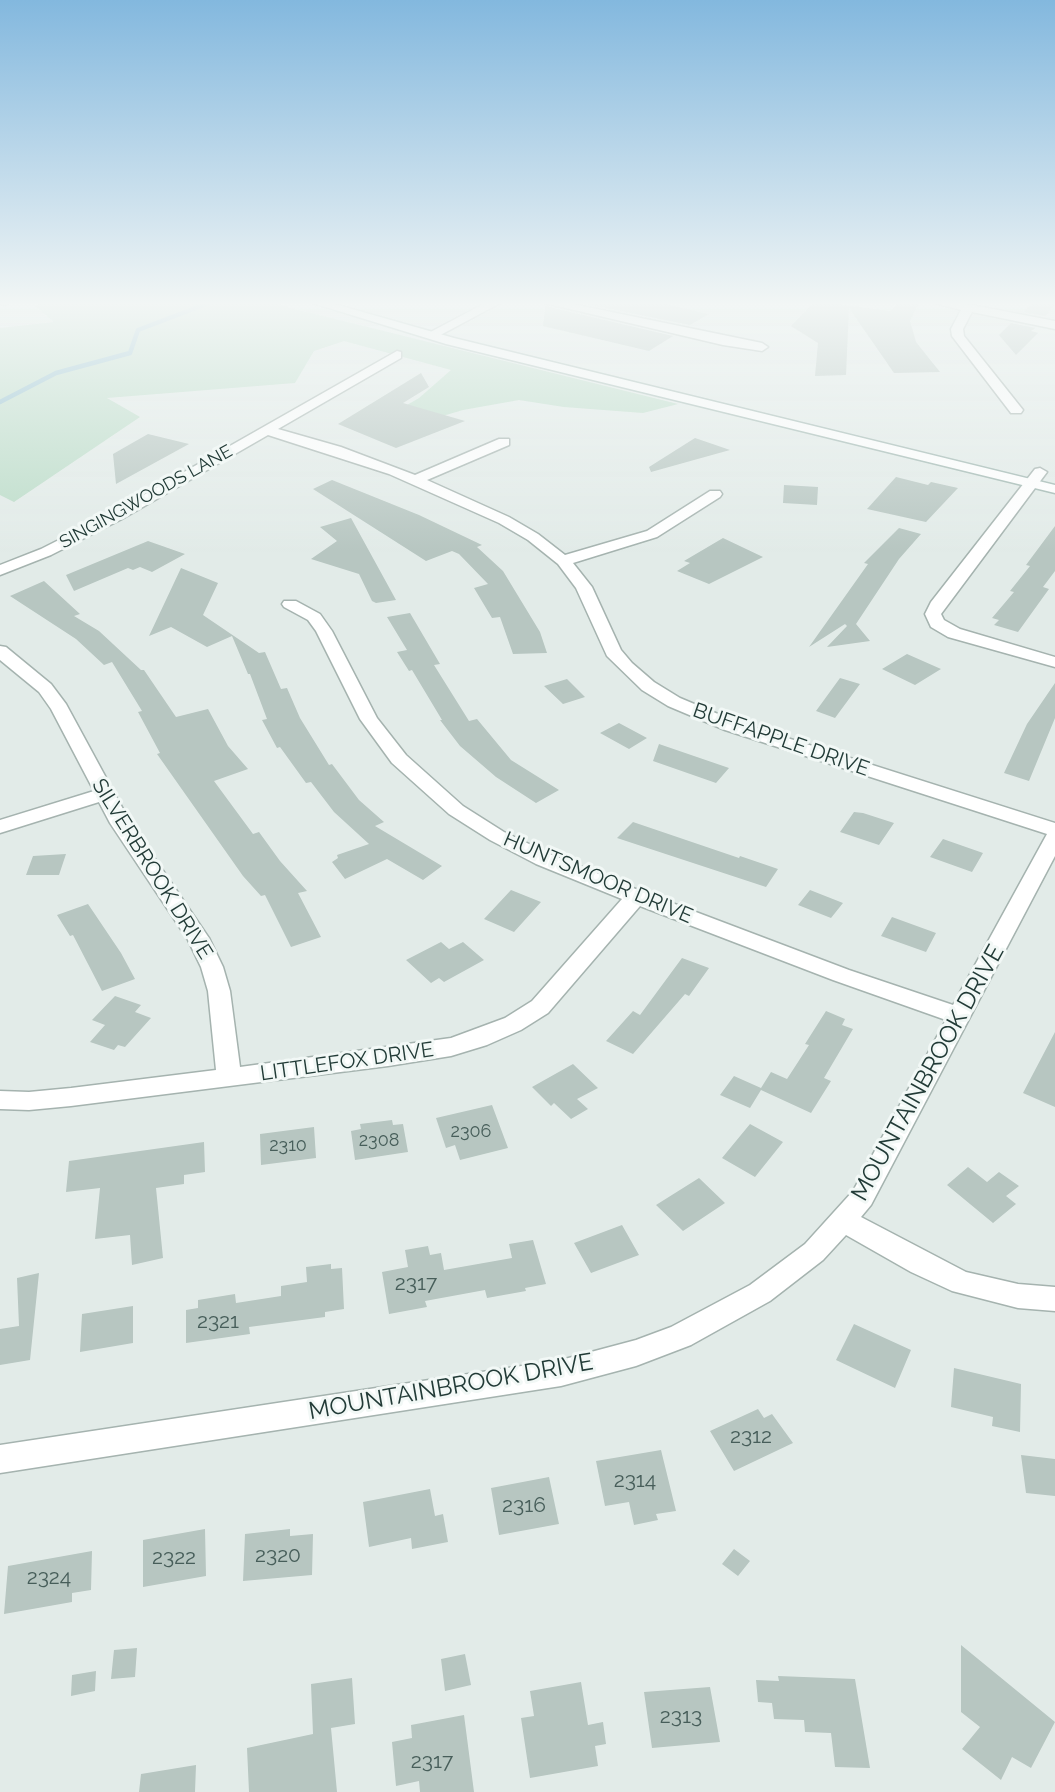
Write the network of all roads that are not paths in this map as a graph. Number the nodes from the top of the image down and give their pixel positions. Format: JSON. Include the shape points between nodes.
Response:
{"nodes":[{"id":1,"x":346,"y":385,"type":"edge"},
{"id":2,"x":637,"y":385,"type":"edge"},
{"id":3,"x":667,"y":385,"type":"edge"},
{"id":4,"x":996,"y":385,"type":"edge"},
{"id":5,"x":1016,"y":410,"type":"dead end"},
{"id":6,"x":267,"y":430,"type":"junction"},
{"id":7,"x":504,"y":442,"type":"dead end"},
{"id":8,"x":1055,"y":476,"type":"edge"},
{"id":9,"x":1036,"y":478,"type":"junction"},
{"id":10,"x":416,"y":480,"type":"junction"},
{"id":11,"x":1055,"y":489,"type":"edge"},
{"id":12,"x":715,"y":494,"type":"dead end"},
{"id":13,"x":564,"y":561,"type":"junction"},
{"id":14,"x":0,"y":570,"type":"edge"},
{"id":15,"x":290,"y":604,"type":"dead end"},
{"id":16,"x":0,"y":651,"type":"edge"},
{"id":17,"x":1055,"y":662,"type":"edge"},
{"id":18,"x":104,"y":794,"type":"junction"},
{"id":19,"x":0,"y":827,"type":"edge"},
{"id":20,"x":1055,"y":830,"type":"edge"},
{"id":21,"x":1055,"y":837,"type":"edge"},
{"id":22,"x":636,"y":897,"type":"junction"},
{"id":23,"x":959,"y":1016,"type":"junction"},
{"id":24,"x":229,"y":1077,"type":"junction"},
{"id":25,"x":0,"y":1100,"type":"edge"},
{"id":26,"x":844,"y":1220,"type":"junction"},
{"id":27,"x":1055,"y":1299,"type":"edge"},
{"id":28,"x":0,"y":1459,"type":"edge"}],
"edges":[{"from":1,"to":6,"type":"street","name":"SINGINGWOODS LANE"},
{"from":2,"to":9,"type":"street"},
{"from":3,"to":9,"type":"street"},
{"from":4,"to":5,"type":"street"},
{"from":6,"to":10,"type":"street","name":"BUFFAPPLE DRIVE"},
{"from":6,"to":14,"type":"street","name":"SINGINGWOODS LANE","via":[[78,537]]},
{"from":7,"to":10,"type":"street"},
{"from":8,"to":9,"type":"street"},
{"from":9,"to":11,"type":"street"},
{"from":9,"to":17,"type":"street","via":[[933,614],[937,623],[954,633]]},
{"from":10,"to":13,"type":"street","name":"BUFFAPPLE DRIVE","via":[[504,520]]},
{"from":12,"to":13,"type":"street","via":[[652,534]]},
{"from":13,"to":20,"type":"street","name":"BUFFAPPLE DRIVE","via":[[584,587],[614,652],[648,686],[674,702],[731,726]]},
{"from":15,"to":22,"type":"street","name":"HUNTSMOOR DRIVE","via":[[314,617],[369,719],[426,786],[497,836]]},
{"from":16,"to":18,"type":"street","name":"SILVERBROOK DRIVE","via":[[60,708]]},
{"from":18,"to":19,"type":"street"},
{"from":18,"to":24,"type":"street","name":"SILVERBROOK DRIVE","via":[[212,967]]},
{"from":21,"to":23,"type":"street","name":"MOUNTAINBROOK DRIVE"},
{"from":22,"to":23,"type":"street","name":"HUNTSMOOR DRIVE"},
{"from":22,"to":24,"type":"street","name":"LITTLEFOX DRIVE","via":[[540,1007],[513,1024],[451,1047]]},
{"from":23,"to":26,"type":"street","name":"MOUNTAINBROOK DRIVE","via":[[876,1177]]},
{"from":24,"to":25,"type":"street","name":"LITTLEFOX DRIVE","via":[[29,1101]]},
{"from":26,"to":27,"type":"street","via":[[962,1283]]},
{"from":26,"to":28,"type":"street","name":"MOUNTAINBROOK DRIVE","via":[[814,1252],[760,1293],[709,1323],[636,1353],[561,1373]]}]}
